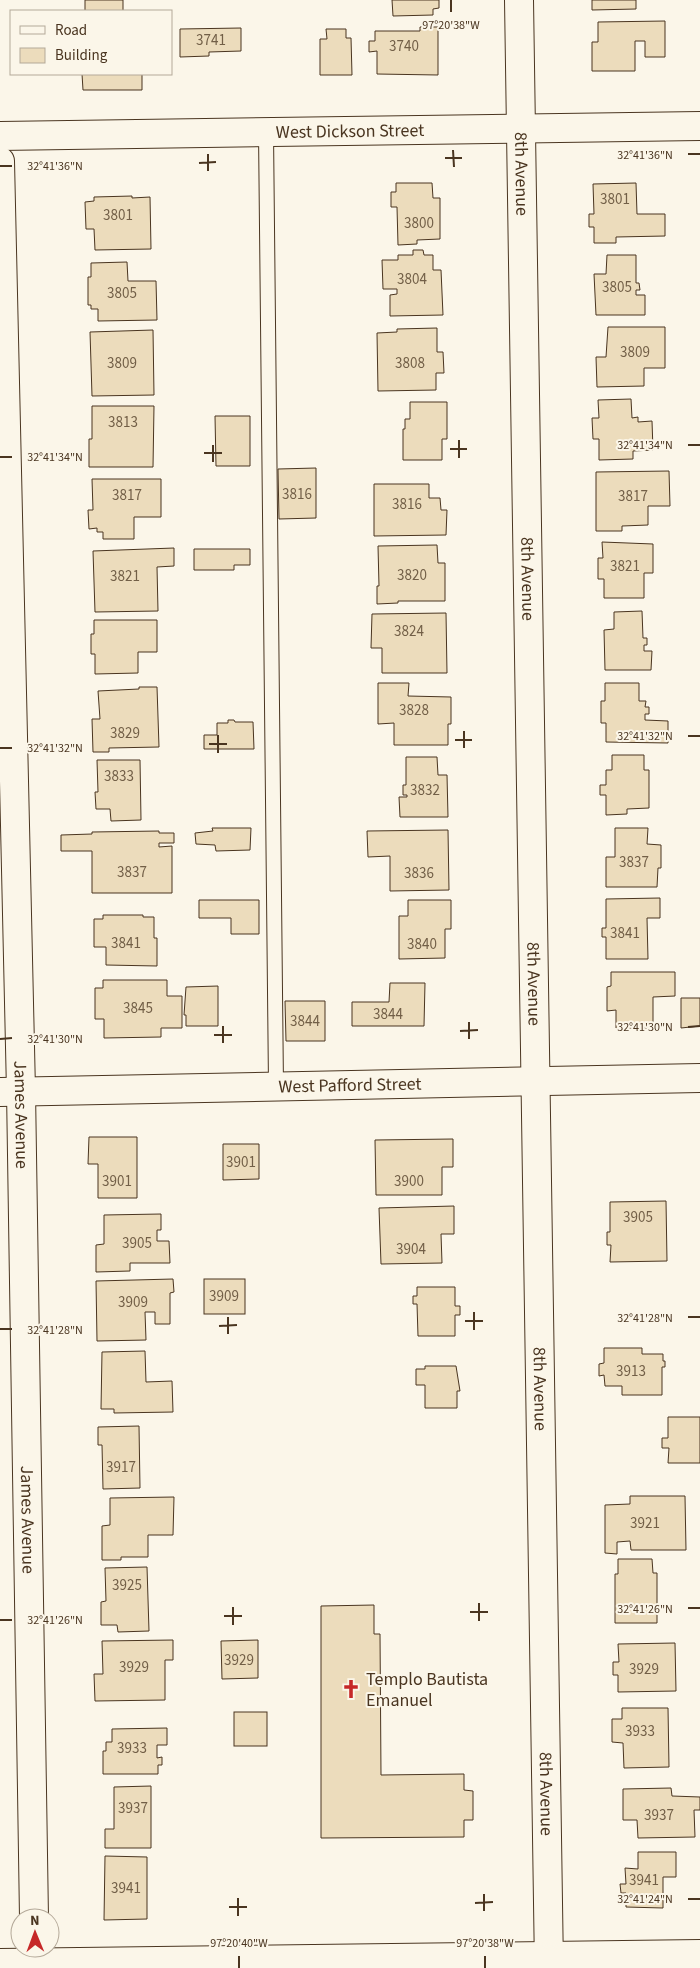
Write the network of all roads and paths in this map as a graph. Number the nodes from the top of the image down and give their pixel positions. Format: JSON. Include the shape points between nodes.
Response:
{"nodes":[{"id":1,"x":519,"y":0,"type":"edge"},
{"id":2,"x":700,"y":126,"type":"edge"},
{"id":3,"x":521,"y":128,"type":"junction"},
{"id":4,"x":266,"y":132,"type":"junction"},
{"id":5,"x":0,"y":136,"type":"edge"},
{"id":6,"x":0,"y":161,"type":"edge"},
{"id":7,"x":700,"y":1078,"type":"edge"},
{"id":8,"x":536,"y":1082,"type":"junction"},
{"id":9,"x":276,"y":1086,"type":"junction"},
{"id":10,"x":10,"y":1092,"type":"edge"},
{"id":11,"x":34,"y":1908,"type":"edge"},
{"id":12,"x":700,"y":1954,"type":"edge"},
{"id":13,"x":34,"y":1960,"type":"edge"},
{"id":14,"x":549,"y":1962,"type":"edge"},
{"id":15,"x":0,"y":1963,"type":"edge"}],
"edges":[{"from":1,"to":3,"type":"street","name":"8th Avenue"},
{"from":2,"to":3,"type":"street","name":"West Dickson Street"},
{"from":3,"to":4,"type":"street","name":"West Dickson Street"},
{"from":3,"to":8,"type":"street","name":"8th Avenue"},
{"from":4,"to":5,"type":"street","name":"West Dickson Street"},
{"from":4,"to":9,"type":"lane"},
{"from":6,"to":10,"type":"street","name":"James Avenue"},
{"from":7,"to":8,"type":"street","name":"West Pafford Street"},
{"from":8,"to":9,"type":"street","name":"West Pafford Street"},
{"from":8,"to":14,"type":"street","name":"8th Avenue"},
{"from":9,"to":10,"type":"street","name":"West Pafford Street"},
{"from":10,"to":11,"type":"street","name":"James Avenue"},
{"from":12,"to":14,"type":"street"},
{"from":13,"to":14,"type":"street"},
{"from":13,"to":15,"type":"street"}]}
